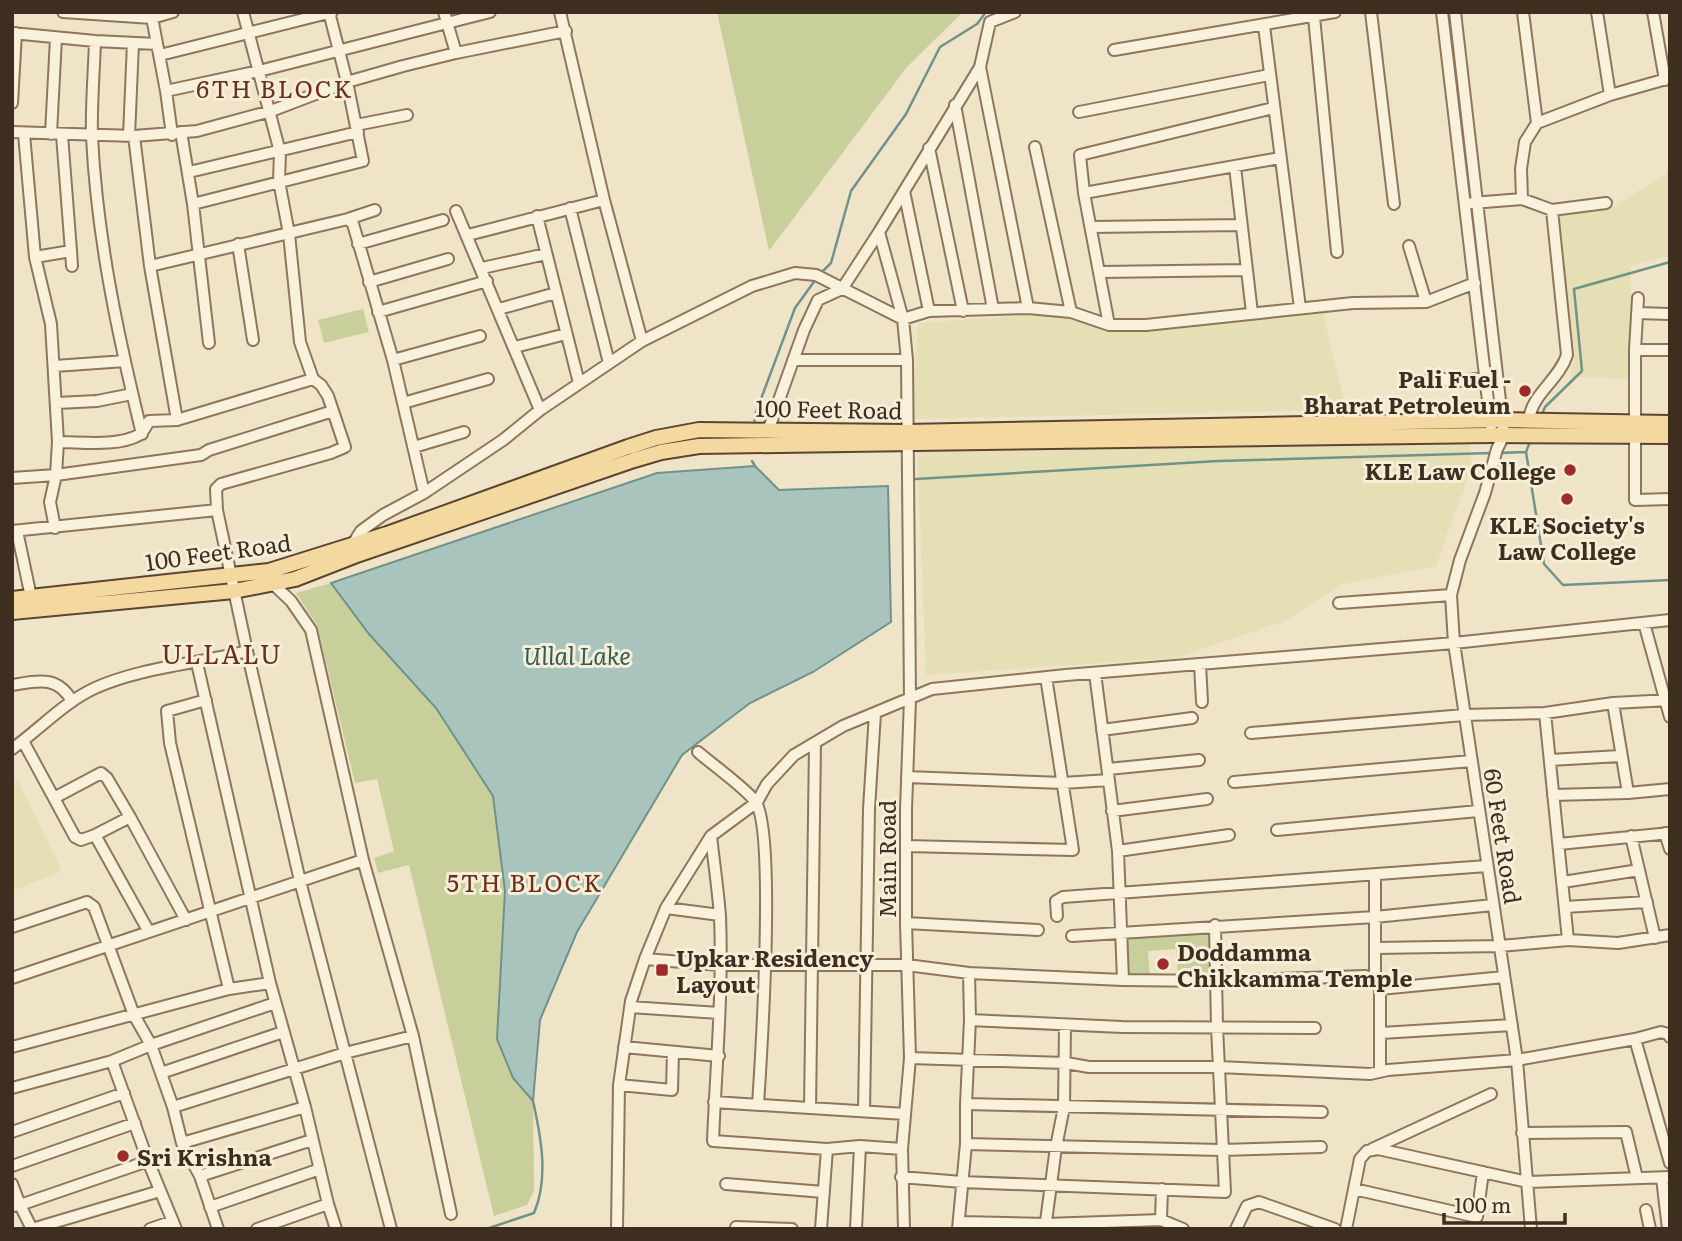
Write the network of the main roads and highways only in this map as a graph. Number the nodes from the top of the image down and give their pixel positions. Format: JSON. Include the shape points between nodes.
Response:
{"nodes":[{"id":1,"x":1670,"y":424,"type":"edge"},
{"id":2,"x":1636,"y":429,"type":"junction"},
{"id":3,"x":1670,"y":436,"type":"edge"},
{"id":4,"x":352,"y":551,"type":"junction"},
{"id":5,"x":12,"y":599,"type":"edge"},
{"id":6,"x":12,"y":612,"type":"edge"}],
"edges":[{"from":1,"to":2,"type":"main road","name":"100 Feet Road"},
{"from":2,"to":3,"type":"main road","name":"100 Feet Road"},
{"from":2,"to":4,"type":"main road","name":"100 Feet Road","via":[[1535,426],[1497,438],[758,436],[661,452]]},
{"from":4,"to":5,"type":"main road","name":"100 Feet Road","via":[[269,571]]},
{"from":4,"to":6,"type":"main road","name":"100 Feet Road","via":[[295,579],[234,591]]}]}
